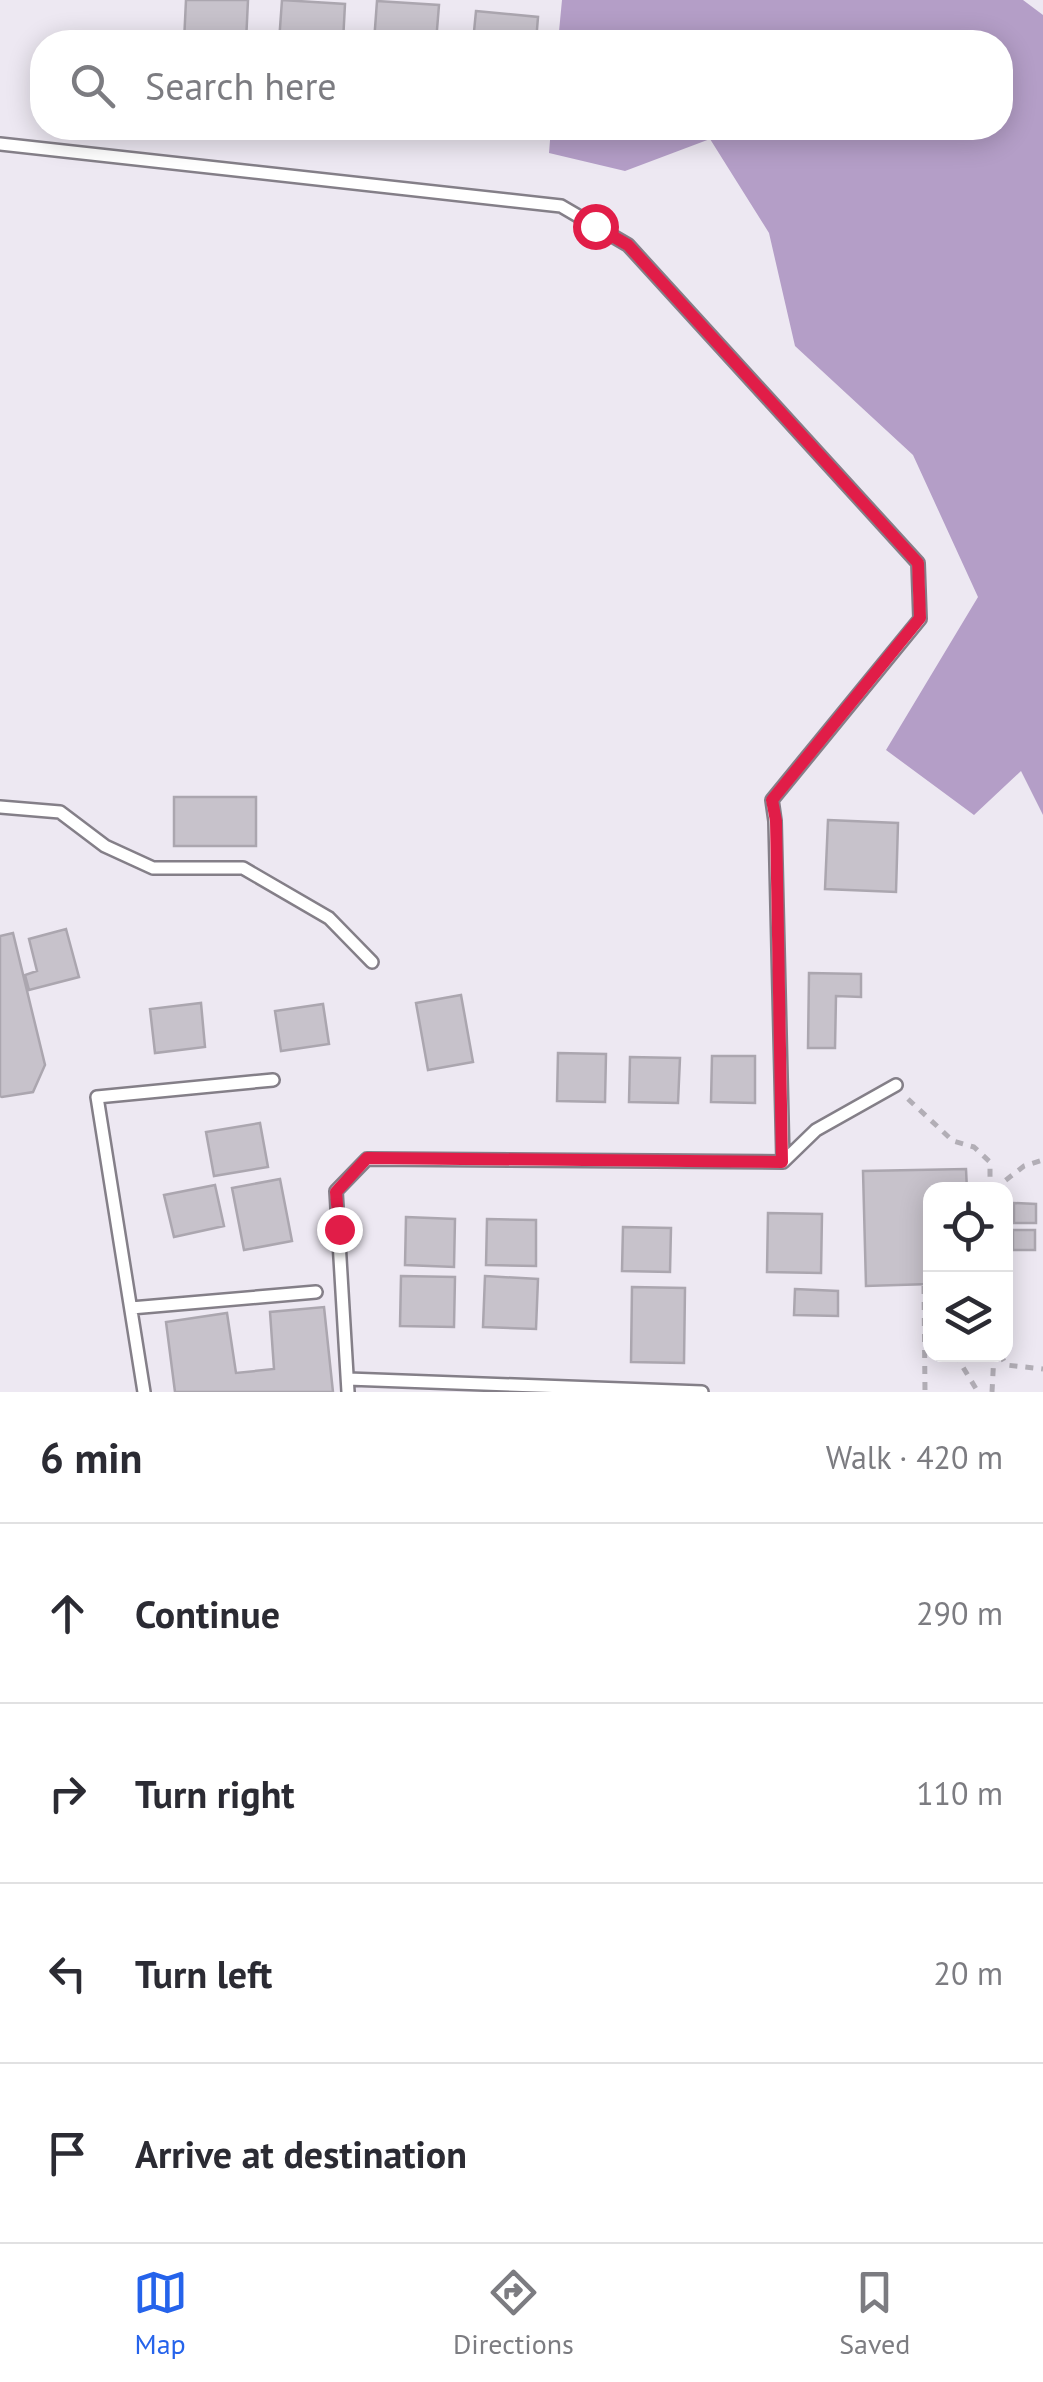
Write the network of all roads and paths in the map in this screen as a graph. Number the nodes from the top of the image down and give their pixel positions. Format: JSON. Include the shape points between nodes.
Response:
{"nodes":[{"id":1,"x":0,"y":144,"type":"edge"},
{"id":2,"x":0,"y":806,"type":"edge"},
{"id":3,"x":372,"y":962,"type":"dead end"},
{"id":4,"x":274,"y":1080,"type":"dead end"},
{"id":5,"x":896,"y":1086,"type":"joint"},
{"id":6,"x":1043,"y":1160,"type":"edge"},
{"id":7,"x":782,"y":1162,"type":"junction"},
{"id":8,"x":991,"y":1182,"type":"edge"},
{"id":9,"x":1002,"y":1182,"type":"edge"},
{"id":10,"x":316,"y":1292,"type":"dead end"},
{"id":11,"x":130,"y":1308,"type":"junction"},
{"id":12,"x":926,"y":1362,"type":"edge"},
{"id":13,"x":960,"y":1362,"type":"edge"},
{"id":14,"x":996,"y":1362,"type":"edge"},
{"id":15,"x":1004,"y":1362,"type":"edge"},
{"id":16,"x":1043,"y":1370,"type":"edge"},
{"id":17,"x":348,"y":1386,"type":"edge"},
{"id":18,"x":144,"y":1392,"type":"edge"},
{"id":19,"x":702,"y":1392,"type":"edge"},
{"id":20,"x":925,"y":1392,"type":"edge"},
{"id":21,"x":978,"y":1392,"type":"edge"},
{"id":22,"x":992,"y":1392,"type":"edge"}],
"edges":[{"from":1,"to":7,"type":"lane","via":[[561,206],[628,245],[918,563],[920,618],[772,800]]},
{"from":2,"to":3,"type":"lane","via":[[60,812],[105,846],[153,868],[244,868],[329,918]]},
{"from":4,"to":11,"type":"lane","via":[[97,1097]]},
{"from":5,"to":7,"type":"lane","via":[[816,1130]]},
{"from":5,"to":8,"type":"path","via":[[953,1141],[990,1162]]},
{"from":6,"to":9,"type":"path"},
{"from":7,"to":17,"type":"lane","via":[[367,1158],[336,1192]]},
{"from":10,"to":11,"type":"lane"},
{"from":11,"to":18,"type":"lane"},
{"from":12,"to":20,"type":"path"},
{"from":13,"to":21,"type":"path"},
{"from":14,"to":22,"type":"path"},
{"from":15,"to":16,"type":"path"},
{"from":17,"to":19,"type":"lane"}]}
